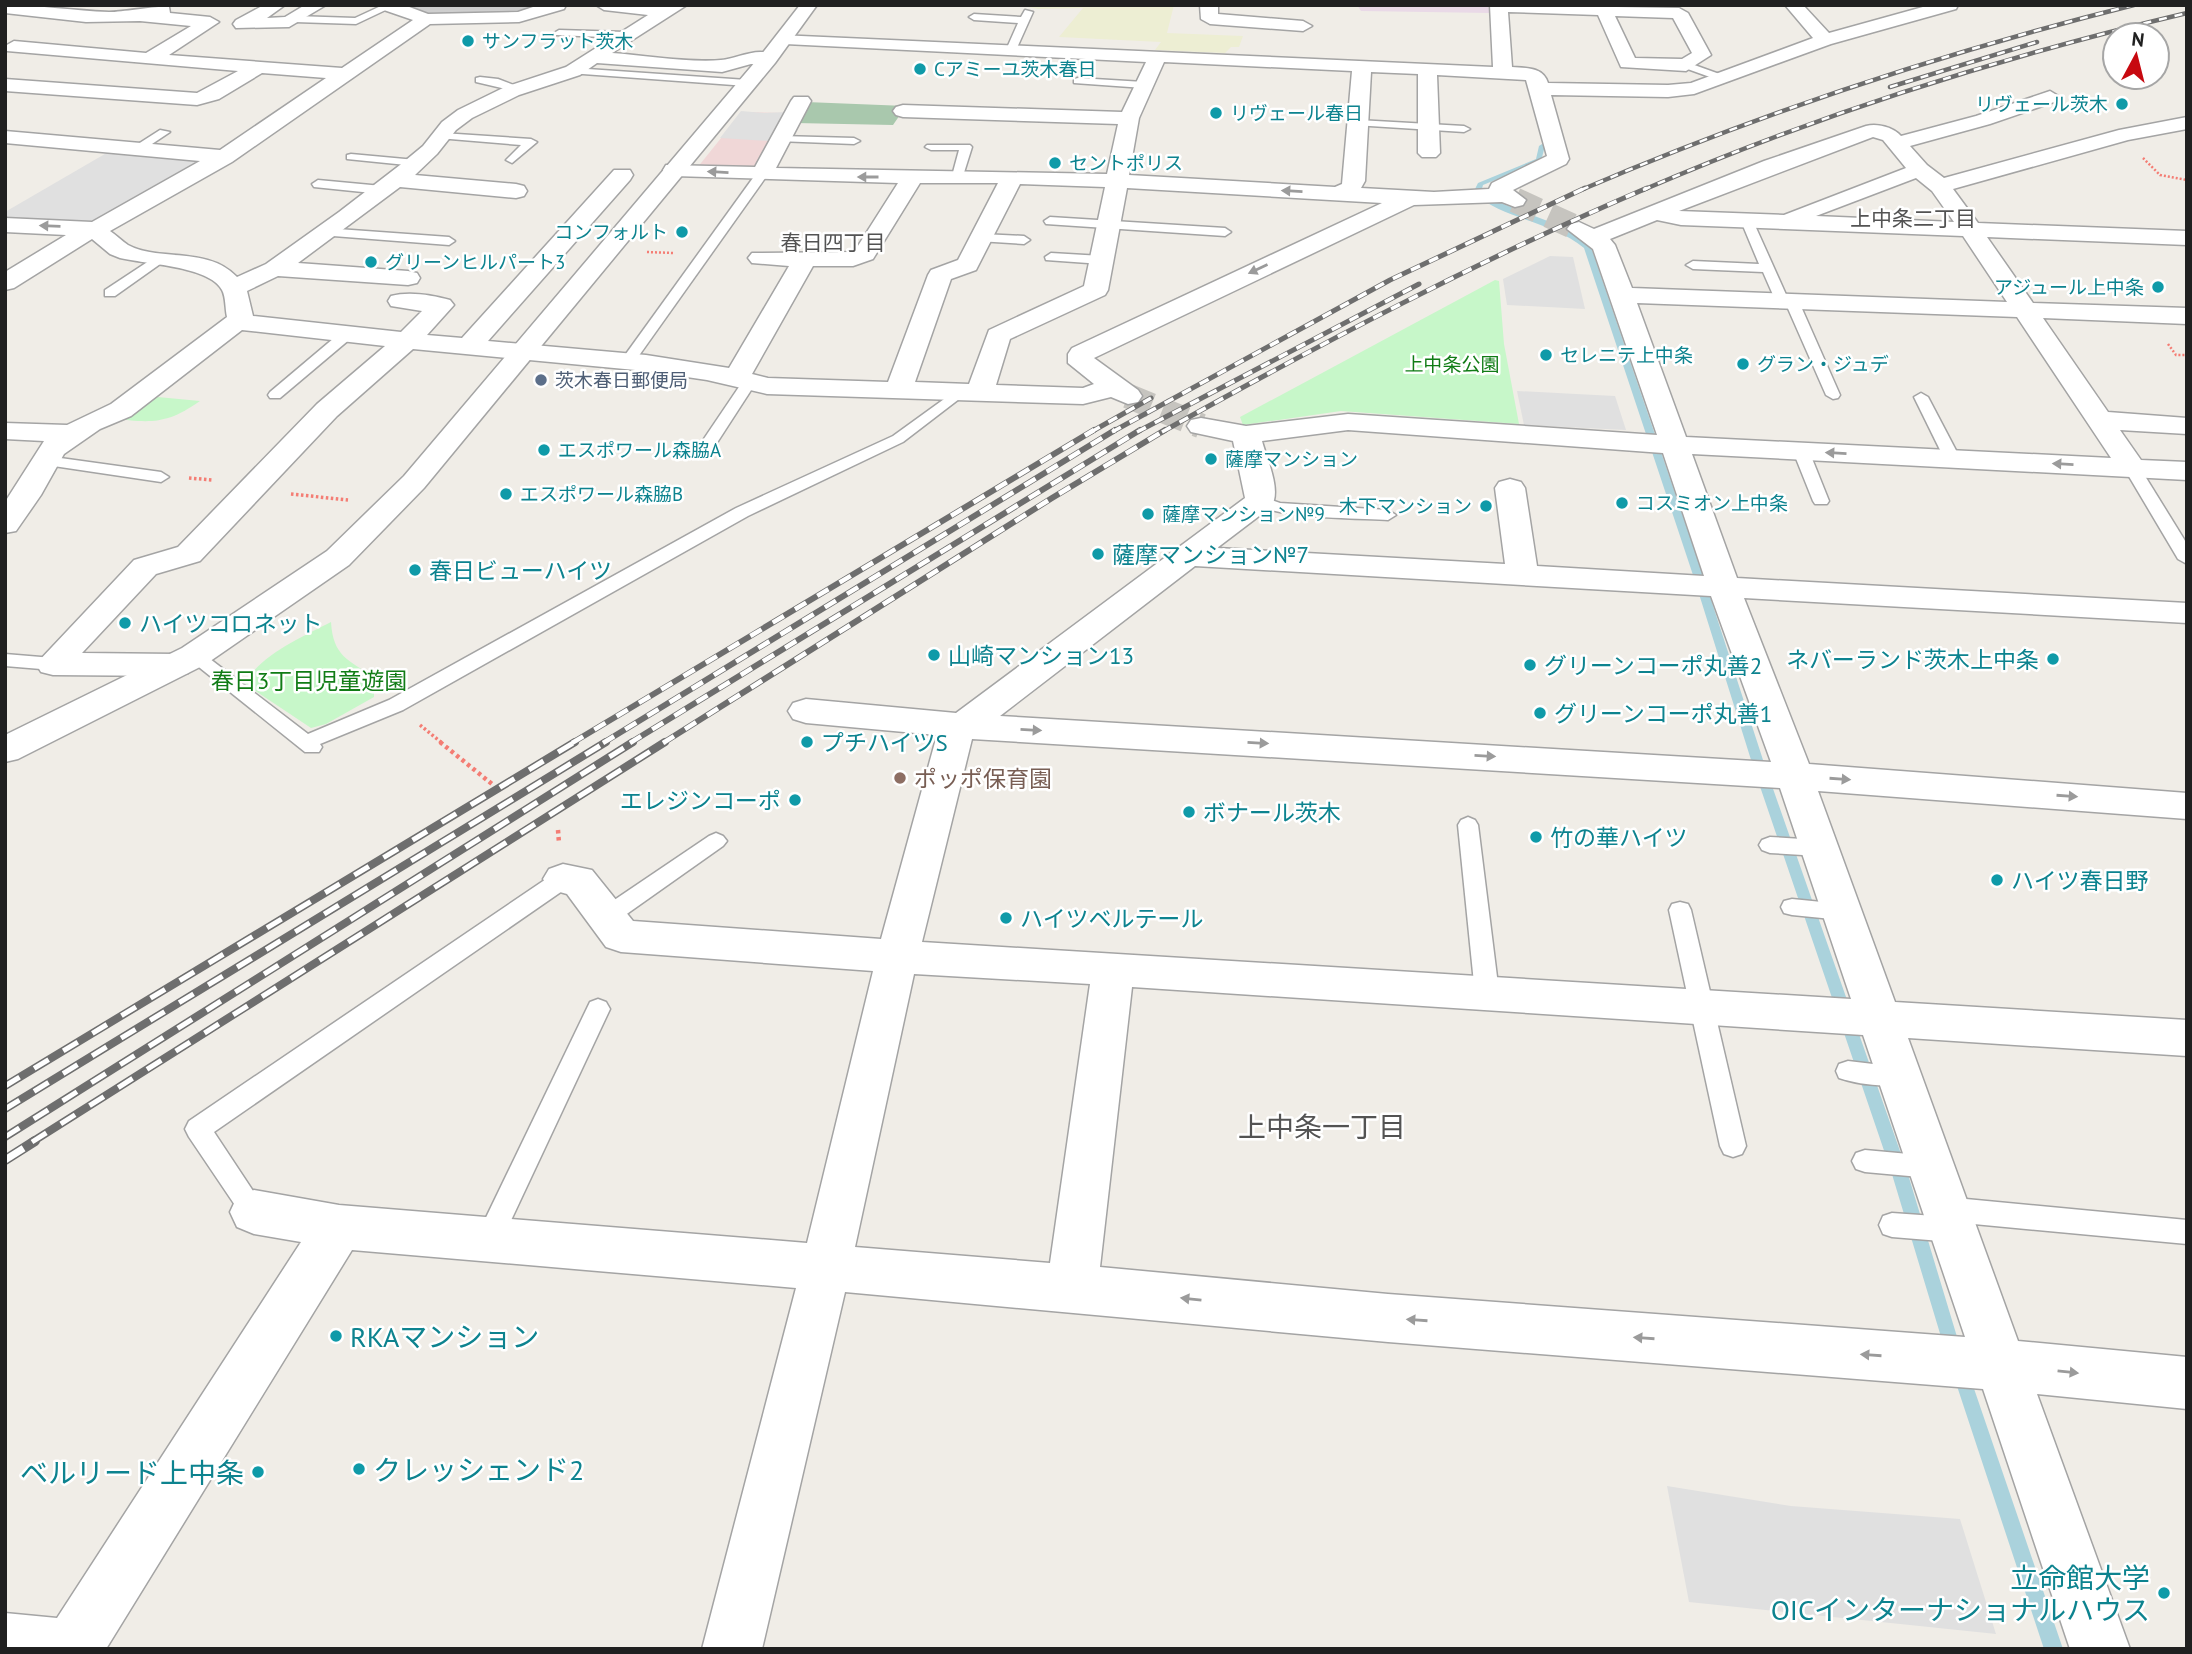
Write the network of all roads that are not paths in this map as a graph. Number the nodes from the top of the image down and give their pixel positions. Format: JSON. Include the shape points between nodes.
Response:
{"nodes":[{"id":1,"x":176,"y":5,"type":"edge"},
{"id":2,"x":277,"y":5,"type":"edge"},
{"id":3,"x":318,"y":5,"type":"edge"},
{"id":4,"x":558,"y":5,"type":"edge"},
{"id":5,"x":604,"y":5,"type":"edge"},
{"id":6,"x":809,"y":5,"type":"edge"},
{"id":7,"x":1209,"y":5,"type":"edge"},
{"id":8,"x":1499,"y":5,"type":"edge"},
{"id":9,"x":1793,"y":5,"type":"edge"},
{"id":10,"x":1950,"y":5,"type":"edge"},
{"id":11,"x":388,"y":6,"type":"edge"},
{"id":12,"x":12,"y":7,"type":"edge"},
{"id":13,"x":1603,"y":7,"type":"edge"},
{"id":14,"x":673,"y":9,"type":"edge"},
{"id":15,"x":1677,"y":9,"type":"edge"},
{"id":16,"x":1269,"y":14,"type":"edge"},
{"id":17,"x":83,"y":15,"type":"junction"},
{"id":18,"x":140,"y":16,"type":"junction"},
{"id":19,"x":974,"y":17,"type":"dead end"},
{"id":20,"x":1326,"y":18,"type":"dead end"},
{"id":21,"x":295,"y":19,"type":"junction"},
{"id":22,"x":426,"y":19,"type":"junction"},
{"id":23,"x":1303,"y":26,"type":"junction"},
{"id":24,"x":559,"y":33,"type":"dead end"},
{"id":25,"x":625,"y":36,"type":"junction"},
{"id":26,"x":663,"y":39,"type":"dead end"},
{"id":27,"x":1825,"y":40,"type":"junction"},
{"id":28,"x":740,"y":44,"type":"dead end"},
{"id":29,"x":777,"y":48,"type":"junction"},
{"id":30,"x":10,"y":50,"type":"edge"},
{"id":31,"x":1011,"y":50,"type":"junction"},
{"id":32,"x":591,"y":57,"type":"junction"},
{"id":33,"x":1157,"y":58,"type":"junction"},
{"id":34,"x":149,"y":59,"type":"junction"},
{"id":35,"x":1287,"y":64,"type":"junction"},
{"id":36,"x":1686,"y":65,"type":"junction"},
{"id":37,"x":259,"y":67,"type":"junction"},
{"id":38,"x":1362,"y":67,"type":"junction"},
{"id":39,"x":1427,"y":70,"type":"junction"},
{"id":40,"x":573,"y":71,"type":"junction"},
{"id":41,"x":1503,"y":73,"type":"junction"},
{"id":42,"x":346,"y":74,"type":"junction"},
{"id":43,"x":1721,"y":78,"type":"junction"},
{"id":44,"x":480,"y":80,"type":"dead end"},
{"id":45,"x":1078,"y":81,"type":"dead end"},
{"id":46,"x":747,"y":83,"type":"junction"},
{"id":47,"x":5,"y":85,"type":"edge"},
{"id":48,"x":1144,"y":85,"type":"junction"},
{"id":49,"x":519,"y":89,"type":"junction"},
{"id":50,"x":1541,"y":89,"type":"junction"},
{"id":51,"x":2050,"y":97,"type":"dead end"},
{"id":52,"x":801,"y":101,"type":"dead end"},
{"id":53,"x":903,"y":111,"type":"dead end"},
{"id":54,"x":1129,"y":118,"type":"junction"},
{"id":55,"x":1983,"y":120,"type":"junction"},
{"id":56,"x":2187,"y":122,"type":"edge"},
{"id":57,"x":1358,"y":123,"type":"junction"},
{"id":58,"x":1428,"y":127,"type":"junction"},
{"id":59,"x":1464,"y":129,"type":"dead end"},
{"id":60,"x":164,"y":132,"type":"dead end"},
{"id":61,"x":442,"y":136,"type":"junction"},
{"id":62,"x":5,"y":137,"type":"edge"},
{"id":63,"x":780,"y":139,"type":"junction"},
{"id":64,"x":854,"y":141,"type":"dead end"},
{"id":65,"x":1895,"y":144,"type":"junction"},
{"id":66,"x":931,"y":147,"type":"dead end"},
{"id":67,"x":139,"y":148,"type":"junction"},
{"id":68,"x":1429,"y":153,"type":"dead end"},
{"id":69,"x":224,"y":157,"type":"junction"},
{"id":70,"x":351,"y":157,"type":"dead end"},
{"id":71,"x":2032,"y":159,"type":"junction"},
{"id":72,"x":512,"y":160,"type":"dead end"},
{"id":73,"x":416,"y":163,"type":"junction"},
{"id":74,"x":1772,"y":166,"type":"junction"},
{"id":75,"x":674,"y":170,"type":"junction"},
{"id":76,"x":1919,"y":170,"type":"junction"},
{"id":77,"x":762,"y":174,"type":"junction"},
{"id":78,"x":622,"y":175,"type":"dead end"},
{"id":79,"x":958,"y":176,"type":"junction"},
{"id":80,"x":1797,"y":176,"type":"dead end"},
{"id":81,"x":914,"y":177,"type":"junction"},
{"id":82,"x":1012,"y":177,"type":"junction"},
{"id":83,"x":1119,"y":181,"type":"junction"},
{"id":84,"x":318,"y":184,"type":"dead end"},
{"id":85,"x":388,"y":185,"type":"junction"},
{"id":86,"x":1822,"y":186,"type":"dead end"},
{"id":87,"x":1940,"y":187,"type":"junction"},
{"id":88,"x":516,"y":191,"type":"dead end"},
{"id":89,"x":1339,"y":193,"type":"junction"},
{"id":90,"x":1847,"y":196,"type":"junction"},
{"id":91,"x":1409,"y":198,"type":"junction"},
{"id":92,"x":1655,"y":214,"type":"junction"},
{"id":93,"x":1747,"y":220,"type":"junction"},
{"id":94,"x":1050,"y":221,"type":"dead end"},
{"id":95,"x":1782,"y":222,"type":"junction"},
{"id":96,"x":5,"y":225,"type":"edge"},
{"id":97,"x":1110,"y":225,"type":"junction"},
{"id":98,"x":94,"y":229,"type":"junction"},
{"id":99,"x":1971,"y":230,"type":"junction"},
{"id":100,"x":324,"y":232,"type":"junction"},
{"id":101,"x":1225,"y":232,"type":"dead end"},
{"id":102,"x":982,"y":238,"type":"junction"},
{"id":103,"x":2187,"y":238,"type":"edge"},
{"id":104,"x":1024,"y":240,"type":"dead end"},
{"id":105,"x":449,"y":241,"type":"dead end"},
{"id":106,"x":1051,"y":257,"type":"dead end"},
{"id":107,"x":760,"y":258,"type":"dead end"},
{"id":108,"x":158,"y":259,"type":"junction"},
{"id":109,"x":805,"y":260,"type":"junction"},
{"id":110,"x":1102,"y":260,"type":"junction"},
{"id":111,"x":1693,"y":265,"type":"dead end"},
{"id":112,"x":1768,"y":268,"type":"junction"},
{"id":113,"x":275,"y":269,"type":"junction"},
{"id":114,"x":5,"y":283,"type":"edge"},
{"id":115,"x":234,"y":288,"type":"junction"},
{"id":116,"x":110,"y":293,"type":"dead end"},
{"id":117,"x":1622,"y":295,"type":"junction"},
{"id":118,"x":1787,"y":302,"type":"junction"},
{"id":119,"x":2024,"y":310,"type":"junction"},
{"id":120,"x":2187,"y":316,"type":"edge"},
{"id":121,"x":240,"y":319,"type":"junction"},
{"id":122,"x":345,"y":336,"type":"junction"},
{"id":123,"x":407,"y":341,"type":"junction"},
{"id":124,"x":469,"y":346,"type":"junction"},
{"id":125,"x":524,"y":352,"type":"junction"},
{"id":126,"x":628,"y":361,"type":"junction"},
{"id":127,"x":743,"y":379,"type":"junction"},
{"id":128,"x":898,"y":391,"type":"junction"},
{"id":129,"x":969,"y":394,"type":"junction"},
{"id":130,"x":1833,"y":395,"type":"dead end"},
{"id":131,"x":275,"y":396,"type":"dead end"},
{"id":132,"x":1921,"y":397,"type":"dead end"},
{"id":133,"x":2099,"y":421,"type":"junction"},
{"id":134,"x":1201,"y":426,"type":"tunnel mouth"},
{"id":135,"x":2187,"y":426,"type":"edge"},
{"id":136,"x":5,"y":431,"type":"edge"},
{"id":137,"x":72,"y":434,"type":"junction"},
{"id":138,"x":1246,"y":435,"type":"junction"},
{"id":139,"x":1660,"y":444,"type":"junction"},
{"id":140,"x":1801,"y":451,"type":"junction"},
{"id":141,"x":703,"y":452,"type":"dead end"},
{"id":142,"x":1952,"y":458,"type":"junction"},
{"id":143,"x":46,"y":461,"type":"junction"},
{"id":144,"x":2132,"y":468,"type":"junction"},
{"id":145,"x":2187,"y":471,"type":"edge"},
{"id":146,"x":161,"y":477,"type":"dead end"},
{"id":147,"x":1510,"y":488,"type":"dead end"},
{"id":148,"x":1260,"y":501,"type":"junction"},
{"id":149,"x":1821,"y":501,"type":"dead end"},
{"id":150,"x":9,"y":513,"type":"edge"},
{"id":151,"x":1388,"y":515,"type":"dead end"},
{"id":152,"x":1186,"y":556,"type":"junction"},
{"id":153,"x":2187,"y":559,"type":"edge"},
{"id":154,"x":1522,"y":576,"type":"junction"},
{"id":155,"x":1708,"y":587,"type":"junction"},
{"id":156,"x":2187,"y":613,"type":"edge"},
{"id":157,"x":5,"y":660,"type":"edge"},
{"id":158,"x":185,"y":661,"type":"junction"},
{"id":159,"x":53,"y":664,"type":"junction"},
{"id":160,"x":806,"y":710,"type":"dead end"},
{"id":161,"x":963,"y":726,"type":"junction"},
{"id":162,"x":5,"y":750,"type":"edge"},
{"id":163,"x":1771,"y":774,"type":"junction"},
{"id":164,"x":2187,"y":806,"type":"edge"},
{"id":165,"x":1468,"y":825,"type":"dead end"},
{"id":166,"x":716,"y":841,"type":"dead end"},
{"id":167,"x":1770,"y":845,"type":"dead end"},
{"id":168,"x":1819,"y":848,"type":"junction"},
{"id":169,"x":563,"y":879,"type":"joint"},
{"id":170,"x":1792,"y":907,"type":"dead end"},
{"id":171,"x":1680,"y":910,"type":"dead end"},
{"id":172,"x":1842,"y":912,"type":"junction"},
{"id":173,"x":606,"y":917,"type":"junction"},
{"id":174,"x":897,"y":957,"type":"junction"},
{"id":175,"x":1113,"y":969,"type":"junction"},
{"id":176,"x":1488,"y":993,"type":"junction"},
{"id":177,"x":1701,"y":1006,"type":"junction"},
{"id":178,"x":598,"y":1009,"type":"dead end"},
{"id":179,"x":1856,"y":1018,"type":"junction"},
{"id":180,"x":2187,"y":1038,"type":"edge"},
{"id":181,"x":1848,"y":1072,"type":"dead end"},
{"id":182,"x":1898,"y":1075,"type":"junction"},
{"id":183,"x":1733,"y":1146,"type":"dead end"},
{"id":184,"x":1865,"y":1161,"type":"dead end"},
{"id":185,"x":1931,"y":1167,"type":"junction"},
{"id":186,"x":254,"y":1212,"type":"joint"},
{"id":187,"x":1949,"y":1220,"type":"junction"},
{"id":188,"x":1892,"y":1226,"type":"dead end"},
{"id":189,"x":339,"y":1227,"type":"junction"},
{"id":190,"x":2187,"y":1232,"type":"edge"},
{"id":191,"x":489,"y":1239,"type":"junction"},
{"id":192,"x":826,"y":1267,"type":"junction"},
{"id":193,"x":1072,"y":1288,"type":"junction"},
{"id":194,"x":1972,"y":1363,"type":"junction"},
{"id":195,"x":2187,"y":1383,"type":"edge"},
{"id":196,"x":5,"y":1643,"type":"edge"},
{"id":197,"x":74,"y":1648,"type":"edge"},
{"id":198,"x":732,"y":1649,"type":"edge"},
{"id":199,"x":2100,"y":1649,"type":"edge"}],
"edges":[{"from":1,"to":18,"type":"street"},
{"from":2,"to":21,"type":"street","via":[[242,24]]},
{"from":3,"to":21,"type":"street"},
{"from":4,"to":22,"type":"street","via":[[519,17]]},
{"from":5,"to":14,"type":"street"},
{"from":6,"to":29,"type":"street"},
{"from":7,"to":16,"type":"street","via":[[1210,19]]},
{"from":8,"to":13,"type":"street"},
{"from":8,"to":41,"type":"street"},
{"from":9,"to":27,"type":"street"},
{"from":10,"to":27,"type":"street"},
{"from":11,"to":21,"type":"lane","via":[[356,21]]},
{"from":11,"to":22,"type":"street"},
{"from":12,"to":17,"type":"street"},
{"from":13,"to":15,"type":"street"},
{"from":13,"to":36,"type":"street","via":[[1628,63]]},
{"from":14,"to":25,"type":"street"},
{"from":15,"to":36,"type":"street","via":[[1702,54]]},
{"from":16,"to":23,"type":"street"},
{"from":17,"to":18,"type":"street"},
{"from":17,"to":30,"type":"street"},
{"from":18,"to":34,"type":"street","via":[[210,22]]},
{"from":19,"to":31,"type":"lane","via":[[1026,16]]},
{"from":20,"to":23,"type":"street"},
{"from":22,"to":42,"type":"street"},
{"from":23,"to":35,"type":"street"},
{"from":24,"to":25,"type":"lane"},
{"from":25,"to":26,"type":"street"},
{"from":25,"to":32,"type":"street"},
{"from":27,"to":43,"type":"street"},
{"from":28,"to":29,"type":"street"},
{"from":29,"to":31,"type":"street"},
{"from":29,"to":32,"type":"street","via":[[722,66]]},
{"from":29,"to":46,"type":"street"},
{"from":30,"to":34,"type":"street"},
{"from":31,"to":33,"type":"street"},
{"from":32,"to":40,"type":"street"},
{"from":33,"to":35,"type":"street"},
{"from":33,"to":48,"type":"street"},
{"from":34,"to":37,"type":"street"},
{"from":35,"to":38,"type":"street"},
{"from":36,"to":43,"type":"lane"},
{"from":37,"to":42,"type":"street"},
{"from":37,"to":47,"type":"street","via":[[197,99]]},
{"from":38,"to":39,"type":"street"},
{"from":38,"to":57,"type":"street"},
{"from":39,"to":41,"type":"street"},
{"from":39,"to":58,"type":"street"},
{"from":40,"to":46,"type":"lane"},
{"from":40,"to":49,"type":"street"},
{"from":41,"to":50,"type":"street","via":[[1530,74]]},
{"from":42,"to":69,"type":"street"},
{"from":43,"to":50,"type":"street","via":[[1668,91]]},
{"from":44,"to":49,"type":"lane"},
{"from":45,"to":48,"type":"lane"},
{"from":46,"to":75,"type":"street"},
{"from":48,"to":54,"type":"street"},
{"from":49,"to":61,"type":"street","via":[[465,114]]},
{"from":50,"to":91,"type":"street","via":[[1558,159],[1503,185],[1497,198]]},
{"from":51,"to":55,"type":"street"},
{"from":52,"to":63,"type":"street"},
{"from":53,"to":54,"type":"street"},
{"from":54,"to":83,"type":"street"},
{"from":55,"to":65,"type":"street"},
{"from":55,"to":71,"type":"street"},
{"from":56,"to":71,"type":"street"},
{"from":57,"to":58,"type":"lane"},
{"from":57,"to":89,"type":"street","via":[[1354,181]]},
{"from":58,"to":59,"type":"lane"},
{"from":58,"to":68,"type":"street"},
{"from":60,"to":67,"type":"lane"},
{"from":61,"to":72,"type":"lane","via":[[531,142]]},
{"from":61,"to":73,"type":"street"},
{"from":62,"to":67,"type":"street"},
{"from":63,"to":64,"type":"lane"},
{"from":63,"to":77,"type":"street"},
{"from":65,"to":74,"type":"street","via":[[1890,136],[1873,130]]},
{"from":65,"to":76,"type":"street"},
{"from":66,"to":79,"type":"lane","via":[[966,147]]},
{"from":67,"to":69,"type":"street"},
{"from":69,"to":98,"type":"street"},
{"from":70,"to":73,"type":"lane"},
{"from":71,"to":87,"type":"street"},
{"from":73,"to":85,"type":"street"},
{"from":74,"to":80,"type":"street"},
{"from":74,"to":92,"type":"street"},
{"from":77,"to":75,"type":"street","one_way":true},
{"from":75,"to":125,"type":"street"},
{"from":76,"to":87,"type":"street"},
{"from":76,"to":90,"type":"street"},
{"from":81,"to":77,"type":"street","one_way":true},
{"from":77,"to":126,"type":"lane"},
{"from":78,"to":124,"type":"street"},
{"from":79,"to":81,"type":"street"},
{"from":79,"to":82,"type":"street"},
{"from":81,"to":109,"type":"street","via":[[865,254],[853,259]]},
{"from":82,"to":83,"type":"street"},
{"from":82,"to":102,"type":"street"},
{"from":89,"to":83,"type":"street","one_way":true},
{"from":83,"to":97,"type":"street"},
{"from":84,"to":85,"type":"lane"},
{"from":85,"to":88,"type":"street"},
{"from":85,"to":100,"type":"street"},
{"from":86,"to":90,"type":"street"},
{"from":87,"to":99,"type":"street"},
{"from":89,"to":91,"type":"street"},
{"from":90,"to":95,"type":"street"},
{"from":91,"to":129,"type":"street","one_way":true,"via":[[1081,354],[1082,363],[1120,391],[1093,396]]},
{"from":92,"to":93,"type":"street"},
{"from":92,"to":117,"type":"street","via":[[1586,233],[1603,245]]},
{"from":93,"to":95,"type":"street"},
{"from":93,"to":112,"type":"lane"},
{"from":94,"to":97,"type":"lane"},
{"from":95,"to":99,"type":"street"},
{"from":98,"to":96,"type":"street","one_way":true},
{"from":97,"to":101,"type":"lane"},
{"from":97,"to":110,"type":"street"},
{"from":98,"to":108,"type":"street","via":[[118,248]]},
{"from":98,"to":114,"type":"street"},
{"from":99,"to":103,"type":"street"},
{"from":99,"to":119,"type":"street"},
{"from":100,"to":105,"type":"lane"},
{"from":100,"to":113,"type":"street"},
{"from":102,"to":104,"type":"lane"},
{"from":102,"to":128,"type":"street","via":[[968,265],[940,275]]},
{"from":106,"to":110,"type":"lane"},
{"from":107,"to":109,"type":"street"},
{"from":108,"to":115,"type":"street","via":[[213,270]]},
{"from":108,"to":116,"type":"lane"},
{"from":109,"to":127,"type":"street"},
{"from":110,"to":129,"type":"street","via":[[1096,290],[998,335]]},
{"from":111,"to":112,"type":"lane"},
{"from":112,"to":118,"type":"lane"},
{"from":113,"to":115,"type":"street"},
{"from":113,"to":123,"type":"street","via":[[404,290],[441,305]]},
{"from":115,"to":121,"type":"street"},
{"from":117,"to":118,"type":"street"},
{"from":117,"to":139,"type":"street"},
{"from":118,"to":119,"type":"street"},
{"from":118,"to":130,"type":"lane"},
{"from":119,"to":120,"type":"street"},
{"from":119,"to":133,"type":"street"},
{"from":121,"to":122,"type":"street"},
{"from":121,"to":137,"type":"street","via":[[121,410]]},
{"from":122,"to":123,"type":"street"},
{"from":122,"to":131,"type":"lane"},
{"from":123,"to":124,"type":"street"},
{"from":123,"to":159,"type":"street","via":[[327,410],[189,554],[145,567]]},
{"from":124,"to":125,"type":"street"},
{"from":125,"to":126,"type":"street"},
{"from":125,"to":158,"type":"street","via":[[391,505],[338,558]]},
{"from":126,"to":127,"type":"street"},
{"from":127,"to":128,"type":"street","via":[[767,386]]},
{"from":127,"to":141,"type":"lane"},
{"from":128,"to":129,"type":"street"},
{"from":129,"to":158,"type":"lane","via":[[898,439],[742,512],[396,705],[309,744]]},
{"from":132,"to":142,"type":"lane"},
{"from":133,"to":135,"type":"street"},
{"from":133,"to":144,"type":"street"},
{"from":134,"to":138,"type":"street"},
{"from":136,"to":137,"type":"street"},
{"from":137,"to":143,"type":"street","via":[[52,449]]},
{"from":138,"to":139,"type":"street","via":[[1348,422]]},
{"from":138,"to":148,"type":"street"},
{"from":139,"to":140,"type":"street"},
{"from":139,"to":155,"type":"street"},
{"from":142,"to":140,"type":"street","one_way":true},
{"from":140,"to":149,"type":"lane"},
{"from":144,"to":142,"type":"street","one_way":true},
{"from":143,"to":146,"type":"lane"},
{"from":143,"to":150,"type":"street"},
{"from":144,"to":145,"type":"street"},
{"from":144,"to":153,"type":"lane"},
{"from":147,"to":154,"type":"street"},
{"from":148,"to":151,"type":"lane","via":[[1277,508]]},
{"from":148,"to":152,"type":"street"},
{"from":152,"to":154,"type":"street"},
{"from":152,"to":161,"type":"street"},
{"from":154,"to":155,"type":"street"},
{"from":155,"to":156,"type":"street"},
{"from":155,"to":163,"type":"street"},
{"from":157,"to":159,"type":"lane"},
{"from":158,"to":159,"type":"street"},
{"from":158,"to":162,"type":"street"},
{"from":160,"to":161,"type":"street"},
{"from":161,"to":163,"type":"street","one_way":true},
{"from":161,"to":174,"type":"street","via":[[954,737]]},
{"from":163,"to":164,"type":"street","one_way":true},
{"from":163,"to":168,"type":"street"},
{"from":165,"to":176,"type":"lane"},
{"from":166,"to":173,"type":"lane"},
{"from":167,"to":168,"type":"lane"},
{"from":168,"to":172,"type":"street"},
{"from":169,"to":173,"type":"street","via":[[578,880]]},
{"from":169,"to":186,"type":"lane","via":[[198,1129]]},
{"from":170,"to":172,"type":"lane"},
{"from":171,"to":177,"type":"lane"},
{"from":172,"to":179,"type":"street"},
{"from":173,"to":174,"type":"street","via":[[621,936]]},
{"from":174,"to":175,"type":"street"},
{"from":174,"to":192,"type":"street"},
{"from":175,"to":176,"type":"street"},
{"from":175,"to":193,"type":"street"},
{"from":176,"to":177,"type":"street"},
{"from":177,"to":179,"type":"street"},
{"from":177,"to":183,"type":"lane"},
{"from":178,"to":191,"type":"lane"},
{"from":179,"to":180,"type":"street"},
{"from":179,"to":182,"type":"street"},
{"from":181,"to":182,"type":"lane"},
{"from":182,"to":185,"type":"street"},
{"from":184,"to":185,"type":"lane"},
{"from":185,"to":187,"type":"street"},
{"from":186,"to":189,"type":"street"},
{"from":187,"to":188,"type":"lane"},
{"from":187,"to":190,"type":"lane"},
{"from":187,"to":194,"type":"street"},
{"from":189,"to":191,"type":"street"},
{"from":189,"to":197,"type":"street"},
{"from":191,"to":192,"type":"street"},
{"from":192,"to":193,"type":"street"},
{"from":192,"to":198,"type":"street"},
{"from":194,"to":193,"type":"street","one_way":true,"via":[[1388,1318]]},
{"from":194,"to":195,"type":"street","one_way":true},
{"from":194,"to":199,"type":"street"},
{"from":196,"to":197,"type":"street"}]}
